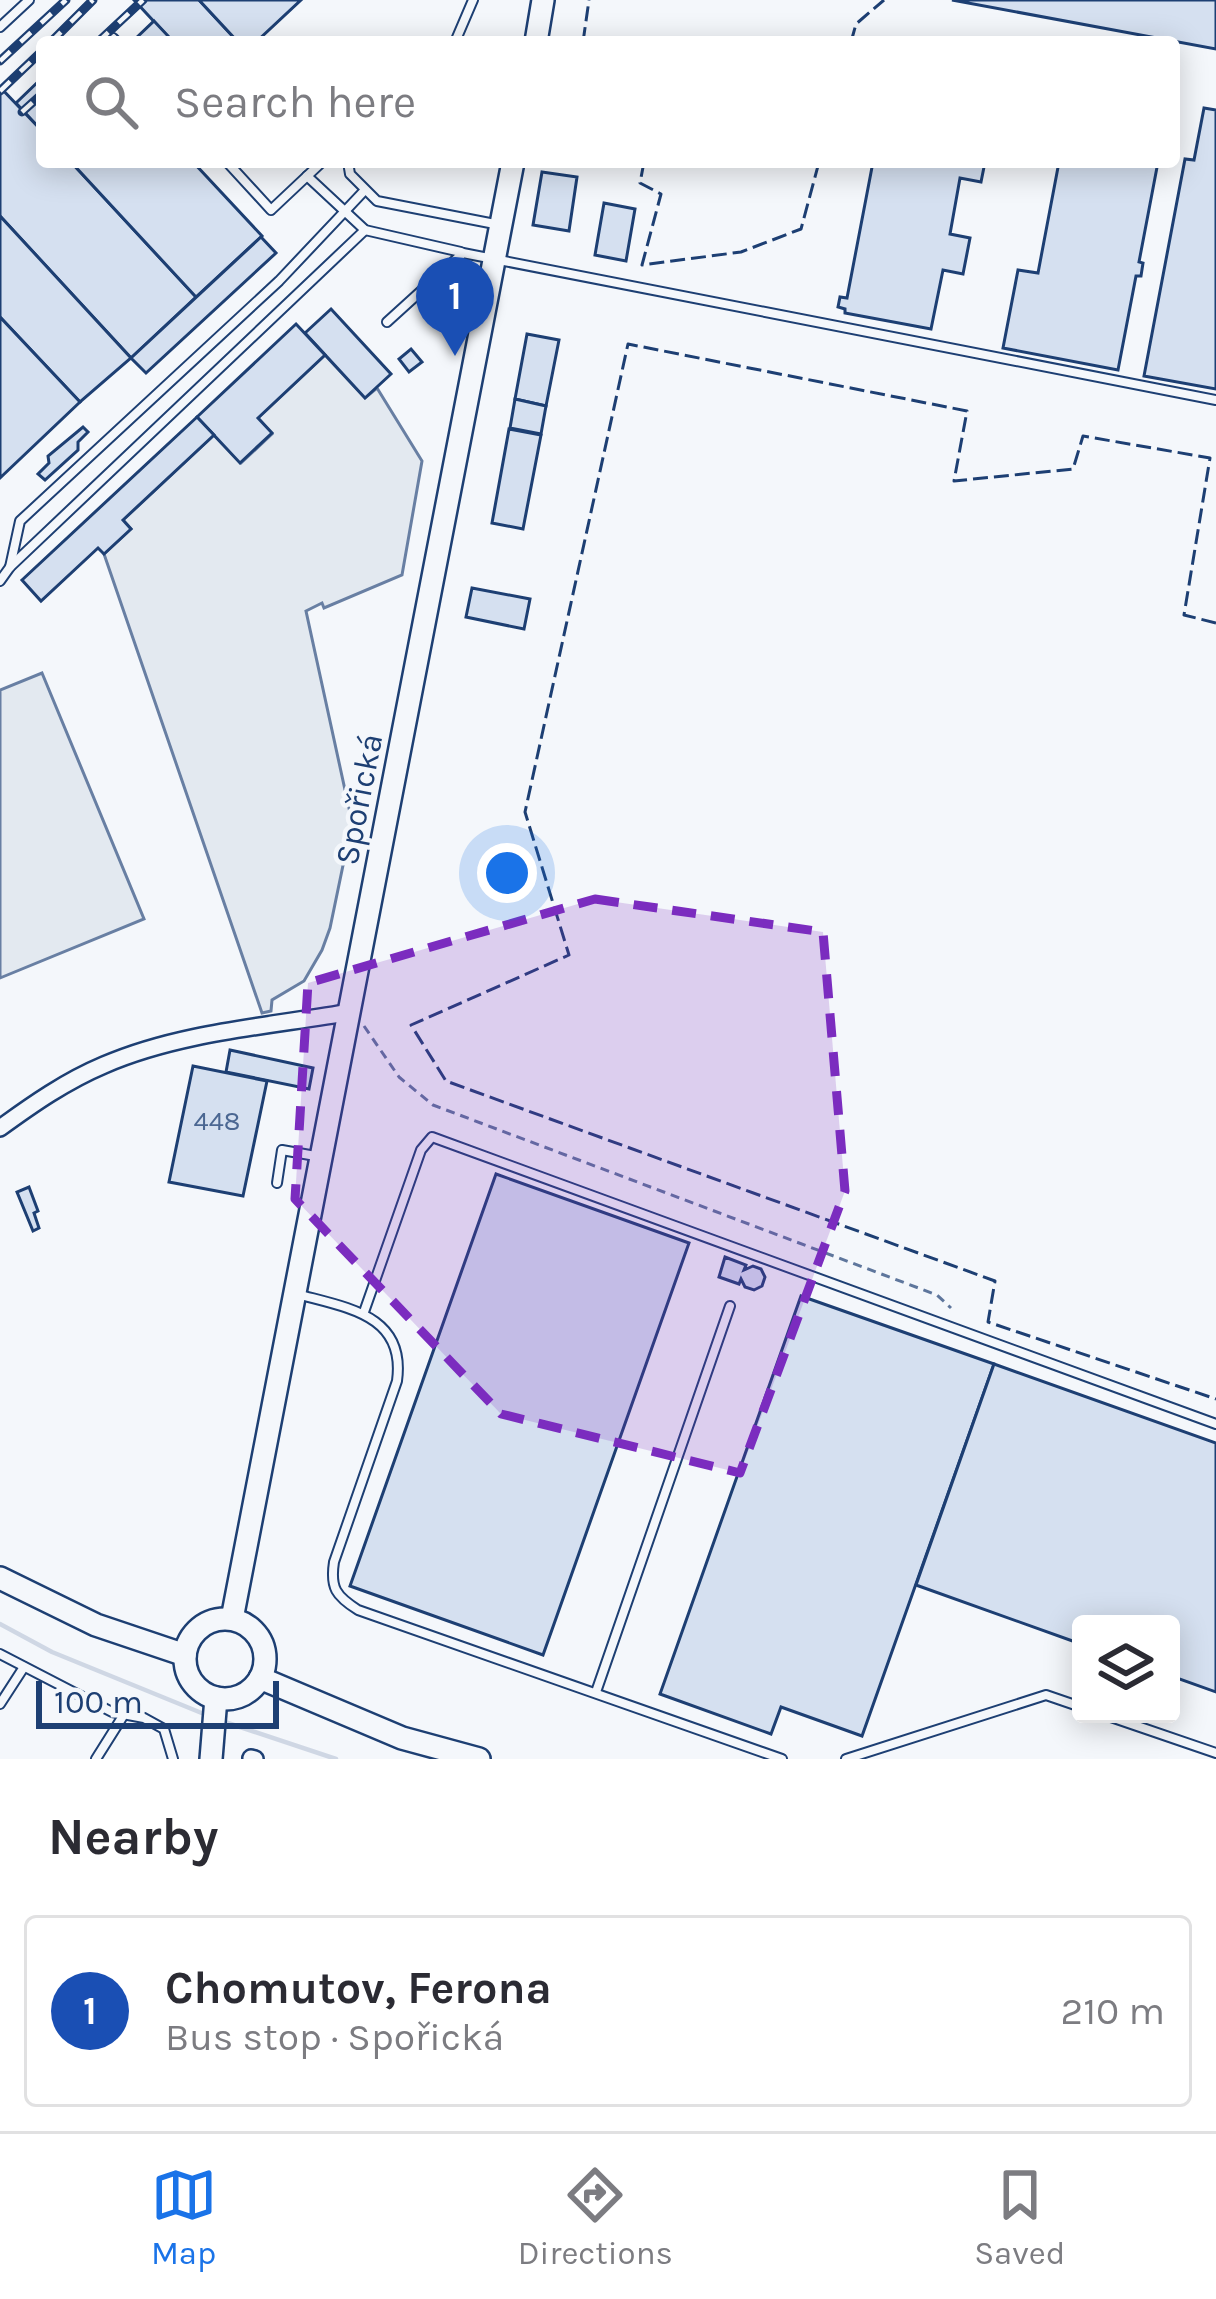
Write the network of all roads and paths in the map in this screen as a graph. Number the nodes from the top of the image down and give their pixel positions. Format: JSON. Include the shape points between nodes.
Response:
{"nodes":[{"id":1,"x":29,"y":0,"type":"edge"},
{"id":2,"x":473,"y":0,"type":"edge"},
{"id":3,"x":544,"y":0,"type":"edge"},
{"id":4,"x":0,"y":27,"type":"edge"},
{"id":5,"x":458,"y":36,"type":"edge"},
{"id":6,"x":537,"y":36,"type":"edge"},
{"id":7,"x":232,"y":168,"type":"edge"},
{"id":8,"x":316,"y":168,"type":"edge"},
{"id":9,"x":349,"y":168,"type":"edge"},
{"id":10,"x":512,"y":168,"type":"edge"},
{"id":11,"x":307,"y":176,"type":"junction"},
{"id":12,"x":364,"y":191,"type":"junction"},
{"id":13,"x":344,"y":211,"type":"junction"},
{"id":14,"x":502,"y":225,"type":"junction"},
{"id":15,"x":364,"y":230,"type":"junction"},
{"id":16,"x":463,"y":253,"type":"junction"},
{"id":17,"x":495,"y":260,"type":"junction"},
{"id":18,"x":387,"y":322,"type":"dead end"},
{"id":19,"x":1216,"y":400,"type":"edge"},
{"id":20,"x":10,"y":567,"type":"junction"},
{"id":21,"x":0,"y":581,"type":"edge"},
{"id":22,"x":351,"y":1012,"type":"junction"},
{"id":23,"x":0,"y":1128,"type":"edge"},
{"id":24,"x":322,"y":1157,"type":"junction"},
{"id":25,"x":277,"y":1183,"type":"dead end"},
{"id":26,"x":296,"y":1294,"type":"junction"},
{"id":27,"x":730,"y":1306,"type":"dead end"},
{"id":28,"x":951,"y":1308,"type":"dead end"},
{"id":29,"x":364,"y":1312,"type":"junction"},
{"id":30,"x":1216,"y":1424,"type":"edge"},
{"id":31,"x":0,"y":1578,"type":"edge"},
{"id":32,"x":232,"y":1619,"type":"junction"},
{"id":33,"x":0,"y":1654,"type":"edge"},
{"id":34,"x":185,"y":1655,"type":"junction"},
{"id":35,"x":23,"y":1667,"type":"junction"},
{"id":36,"x":260,"y":1678,"type":"junction"},
{"id":37,"x":596,"y":1692,"type":"junction"},
{"id":38,"x":216,"y":1700,"type":"junction"},
{"id":39,"x":0,"y":1704,"type":"edge"},
{"id":40,"x":1072,"y":1704,"type":"edge"},
{"id":41,"x":123,"y":1716,"type":"junction"},
{"id":42,"x":1128,"y":1723,"type":"edge"},
{"id":43,"x":212,"y":1749,"type":"edge"},
{"id":44,"x":1216,"y":1753,"type":"edge"},
{"id":45,"x":96,"y":1759,"type":"edge"},
{"id":46,"x":173,"y":1759,"type":"edge"},
{"id":47,"x":479,"y":1759,"type":"edge"},
{"id":48,"x":782,"y":1759,"type":"edge"},
{"id":49,"x":846,"y":1759,"type":"edge"}],
"edges":[{"from":1,"to":4,"type":"lane"},
{"from":2,"to":5,"type":"lane"},
{"from":3,"to":6,"type":"street"},
{"from":7,"to":11,"type":"lane","via":[[271,210]]},
{"from":8,"to":11,"type":"lane"},
{"from":9,"to":12,"type":"lane"},
{"from":10,"to":14,"type":"street","name":"Spořická"},
{"from":11,"to":13,"type":"lane"},
{"from":12,"to":13,"type":"lane"},
{"from":12,"to":14,"type":"lane","via":[[377,201]]},
{"from":13,"to":15,"type":"lane"},
{"from":13,"to":20,"type":"lane","via":[[20,521]]},
{"from":14,"to":17,"type":"street","name":"Spořická"},
{"from":15,"to":16,"type":"lane"},
{"from":15,"to":20,"type":"lane"},
{"from":16,"to":17,"type":"lane"},
{"from":16,"to":18,"type":"lane"},
{"from":17,"to":19,"type":"lane"},
{"from":17,"to":22,"type":"street","name":"Spořická"},
{"from":20,"to":21,"type":"lane"},
{"from":22,"to":23,"type":"street","via":[[178,1042],[105,1064]]},
{"from":22,"to":24,"type":"street","name":"Spořická"},
{"from":22,"to":28,"type":"path","via":[[399,1077],[433,1105],[937,1294]]},
{"from":24,"to":25,"type":"lane","via":[[281,1150]]},
{"from":24,"to":26,"type":"street","name":"Spořická"},
{"from":26,"to":29,"type":"lane"},
{"from":26,"to":32,"type":"street","name":"Spořická"},
{"from":27,"to":37,"type":"lane"},
{"from":29,"to":30,"type":"lane","via":[[432,1137]]},
{"from":29,"to":37,"type":"lane","via":[[389,1334],[400,1358],[334,1562],[339,1598]]},
{"from":31,"to":34,"type":"street","via":[[95,1625]]},
{"from":32,"to":34,"type":"street","via":[[200,1627]]},
{"from":32,"to":36,"type":"street","via":[[263,1646]]},
{"from":33,"to":35,"type":"lane"},
{"from":34,"to":38,"type":"street","via":[[196,1687]]},
{"from":35,"to":39,"type":"lane"},
{"from":35,"to":41,"type":"lane"},
{"from":36,"to":38,"type":"street","via":[[241,1696]]},
{"from":36,"to":47,"type":"street","via":[[403,1738]]},
{"from":37,"to":48,"type":"lane"},
{"from":38,"to":43,"type":"street"},
{"from":40,"to":49,"type":"lane","via":[[1046,1695]]},
{"from":41,"to":45,"type":"lane"},
{"from":41,"to":46,"type":"lane","via":[[164,1729]]},
{"from":42,"to":44,"type":"lane"}]}
